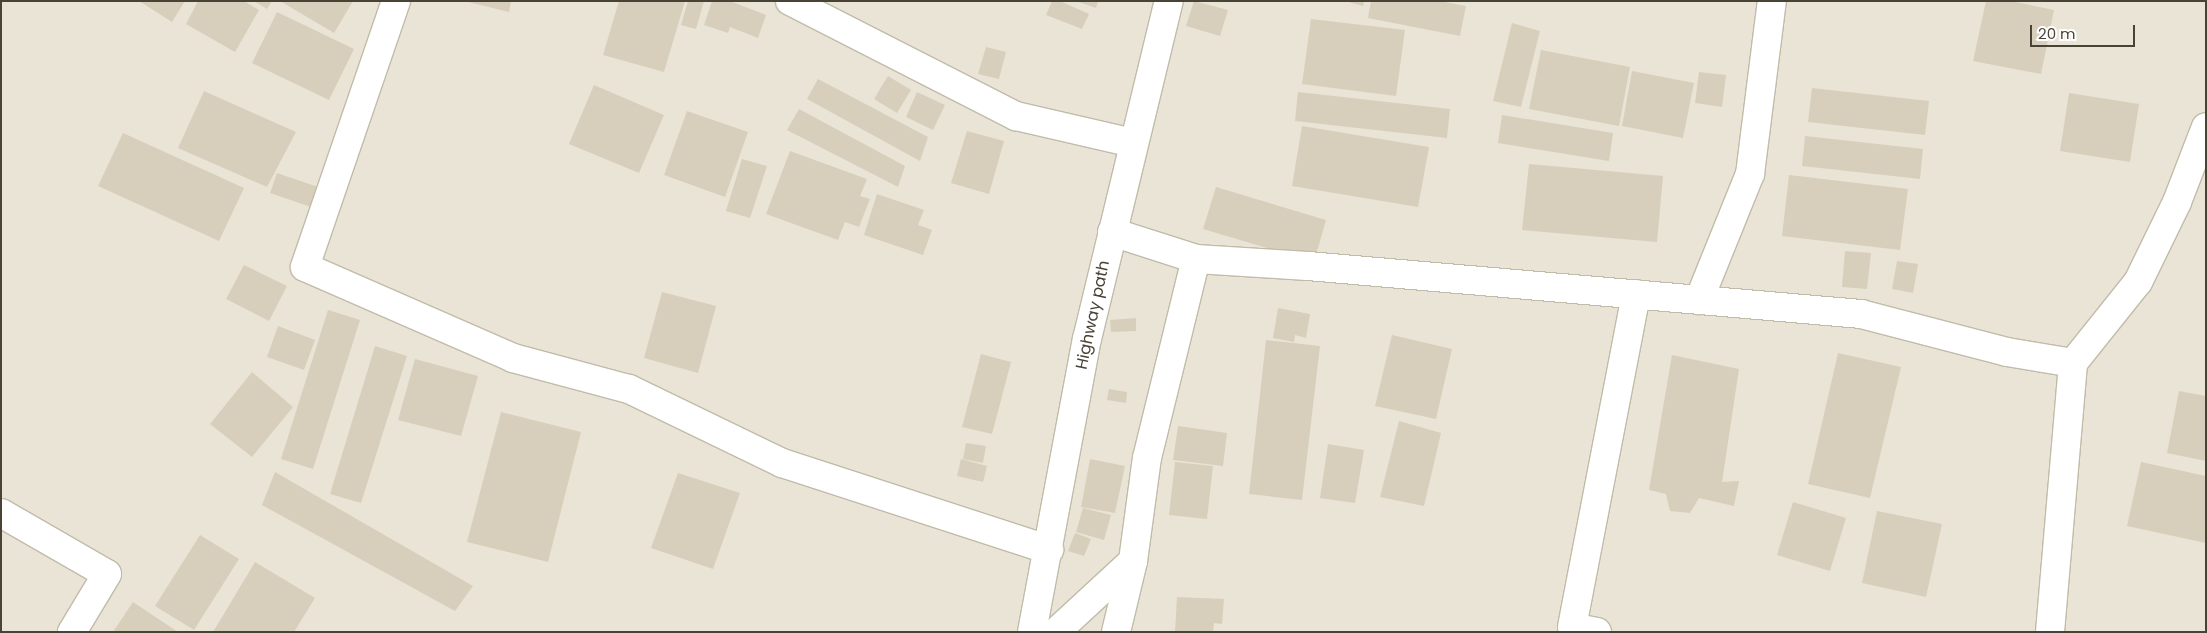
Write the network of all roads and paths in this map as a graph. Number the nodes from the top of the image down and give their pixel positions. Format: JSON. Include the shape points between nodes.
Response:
{"nodes":[{"id":1,"x":396,"y":1,"type":"edge"},
{"id":2,"x":790,"y":1,"type":"edge"},
{"id":3,"x":1169,"y":1,"type":"edge"},
{"id":4,"x":1772,"y":1,"type":"edge"},
{"id":5,"x":2206,"y":127,"type":"edge"},
{"id":6,"x":1133,"y":143,"type":"junction"},
{"id":7,"x":1112,"y":232,"type":"junction"},
{"id":8,"x":1196,"y":259,"type":"junction"},
{"id":9,"x":1636,"y":294,"type":"junction"},
{"id":10,"x":1699,"y":300,"type":"junction"},
{"id":11,"x":2073,"y":363,"type":"junction"},
{"id":12,"x":1,"y":512,"type":"edge"},
{"id":13,"x":1050,"y":550,"type":"junction"},
{"id":14,"x":1133,"y":560,"type":"junction"},
{"id":15,"x":72,"y":632,"type":"edge"},
{"id":16,"x":1032,"y":632,"type":"edge"},
{"id":17,"x":1056,"y":632,"type":"edge"},
{"id":18,"x":1116,"y":632,"type":"edge"},
{"id":19,"x":1597,"y":632,"type":"edge"},
{"id":20,"x":2050,"y":632,"type":"edge"}],
"edges":[{"from":1,"to":13,"type":"street","via":[[305,267],[512,358],[629,389],[782,463]]},
{"from":2,"to":6,"type":"street","via":[[1016,116]]},
{"from":3,"to":6,"type":"street","name":"Highway path"},
{"from":4,"to":10,"type":"street","via":[[1750,174]]},
{"from":5,"to":11,"type":"street","via":[[2177,202],[2138,282]]},
{"from":6,"to":7,"type":"street","name":"Highway path"},
{"from":7,"to":8,"type":"street"},
{"from":7,"to":13,"type":"street","name":"Highway path","via":[[1062,468]]},
{"from":8,"to":9,"type":"street"},
{"from":8,"to":14,"type":"street","via":[[1146,458]]},
{"from":9,"to":10,"type":"street"},
{"from":9,"to":19,"type":"street","via":[[1572,627]]},
{"from":10,"to":11,"type":"street","via":[[1861,314],[2007,352]]},
{"from":11,"to":20,"type":"street"},
{"from":12,"to":15,"type":"street","via":[[107,574]]},
{"from":13,"to":16,"type":"street","name":"Highway path"},
{"from":14,"to":17,"type":"street"},
{"from":14,"to":18,"type":"street"}]}
